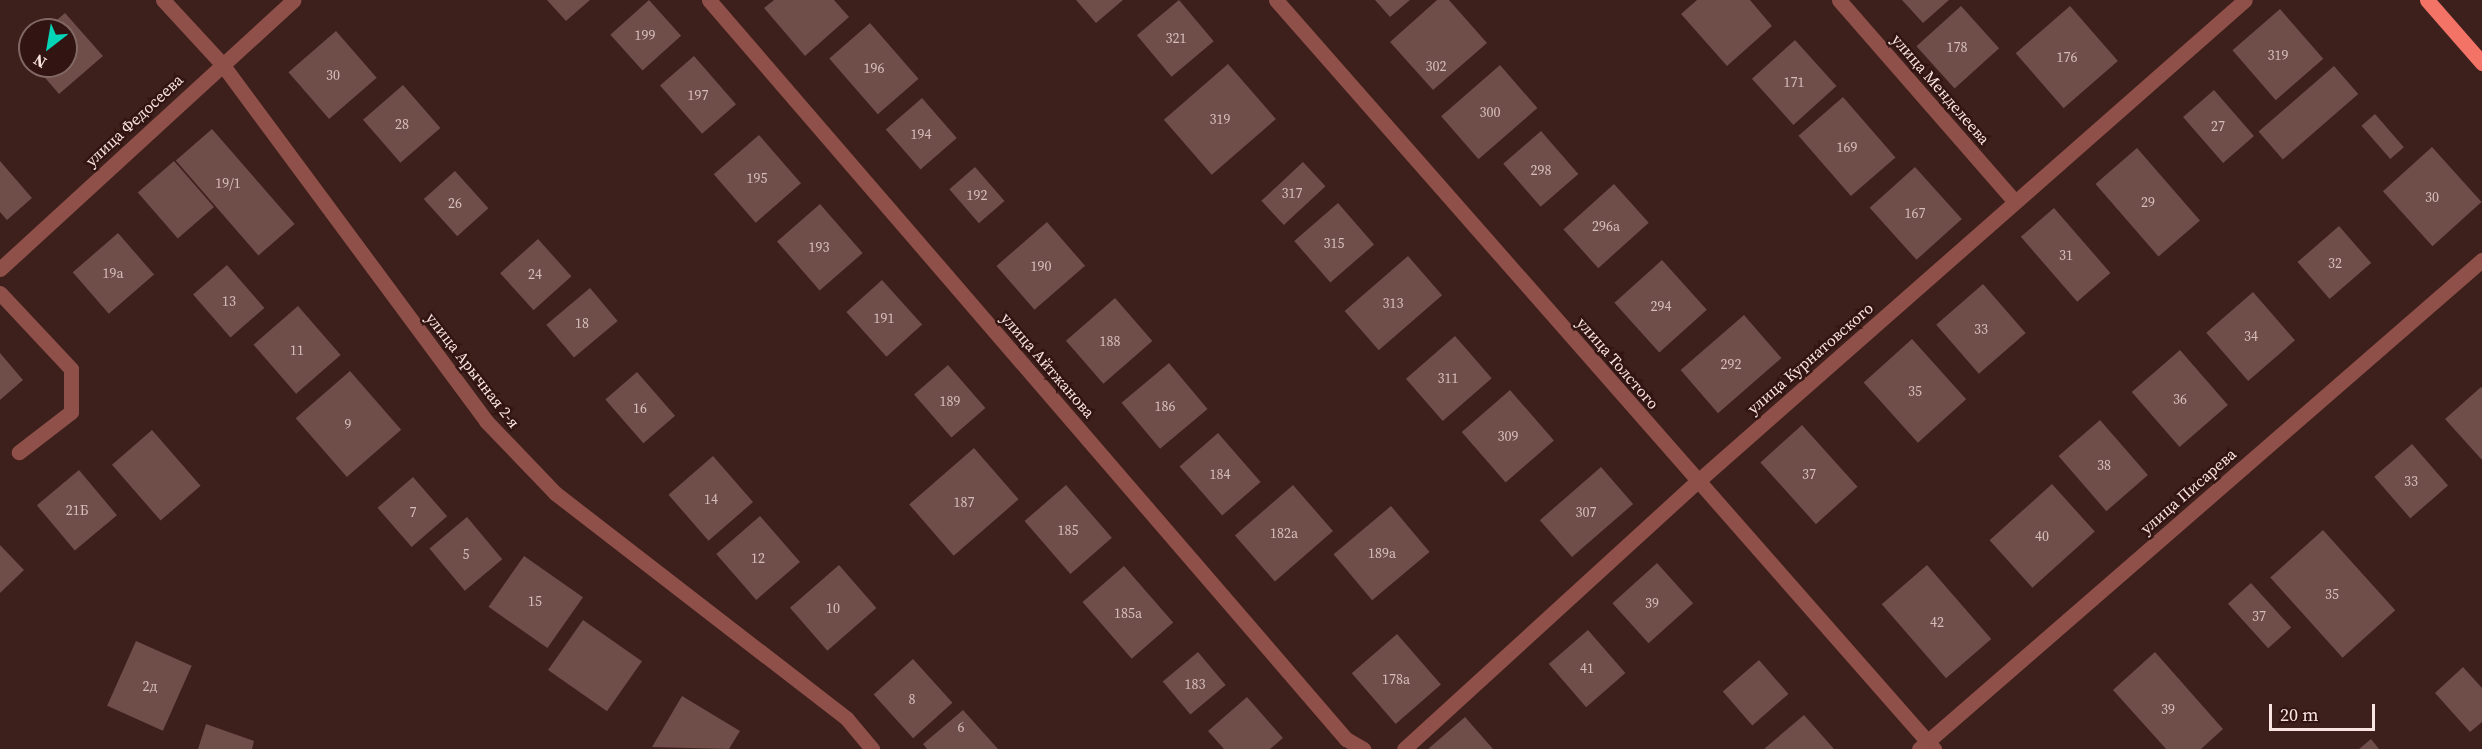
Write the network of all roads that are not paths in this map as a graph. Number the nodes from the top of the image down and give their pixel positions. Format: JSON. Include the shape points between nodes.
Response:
{"nodes":[{"id":1,"x":163,"y":0,"type":"edge"},
{"id":2,"x":294,"y":0,"type":"edge"},
{"id":3,"x":710,"y":0,"type":"edge"},
{"id":4,"x":1276,"y":0,"type":"edge"},
{"id":5,"x":1839,"y":0,"type":"edge"},
{"id":6,"x":2245,"y":0,"type":"edge"},
{"id":7,"x":2427,"y":0,"type":"edge"},
{"id":8,"x":2482,"y":63,"type":"edge"},
{"id":9,"x":222,"y":64,"type":"junction"},
{"id":10,"x":2015,"y":202,"type":"junction"},
{"id":11,"x":2482,"y":260,"type":"edge"},
{"id":12,"x":0,"y":269,"type":"edge"},
{"id":13,"x":0,"y":292,"type":"edge"},
{"id":14,"x":19,"y":452,"type":"dead end"},
{"id":15,"x":1698,"y":481,"type":"junction"},
{"id":16,"x":1927,"y":746,"type":"edge"},
{"id":17,"x":872,"y":749,"type":"edge"},
{"id":18,"x":1363,"y":749,"type":"edge"},
{"id":19,"x":1404,"y":749,"type":"edge"}],
"edges":[{"from":1,"to":9,"type":"street","name":"улица Арычная 2-я"},
{"from":2,"to":9,"type":"street","name":"улица Федосеева"},
{"from":3,"to":18,"type":"street","name":"улица Айтжанова","via":[[1346,739]]},
{"from":4,"to":15,"type":"street","name":"улица Толстого"},
{"from":5,"to":10,"type":"street","name":"улица Менделеева"},
{"from":6,"to":10,"type":"street","name":"улица Курнатовского"},
{"from":7,"to":8,"type":"main road"},
{"from":9,"to":12,"type":"street","name":"улица Федосеева"},
{"from":9,"to":17,"type":"street","name":"улица Арычная 2-я","via":[[486,421],[555,493],[848,719]]},
{"from":10,"to":15,"type":"street","name":"улица Курнатовского"},
{"from":11,"to":16,"type":"street","name":"улица Писарева"},
{"from":13,"to":14,"type":"street","via":[[71,369],[71,412]]},
{"from":15,"to":16,"type":"street","name":"улица Толстого"},
{"from":15,"to":19,"type":"street","name":"улица Курнатовского"}]}
